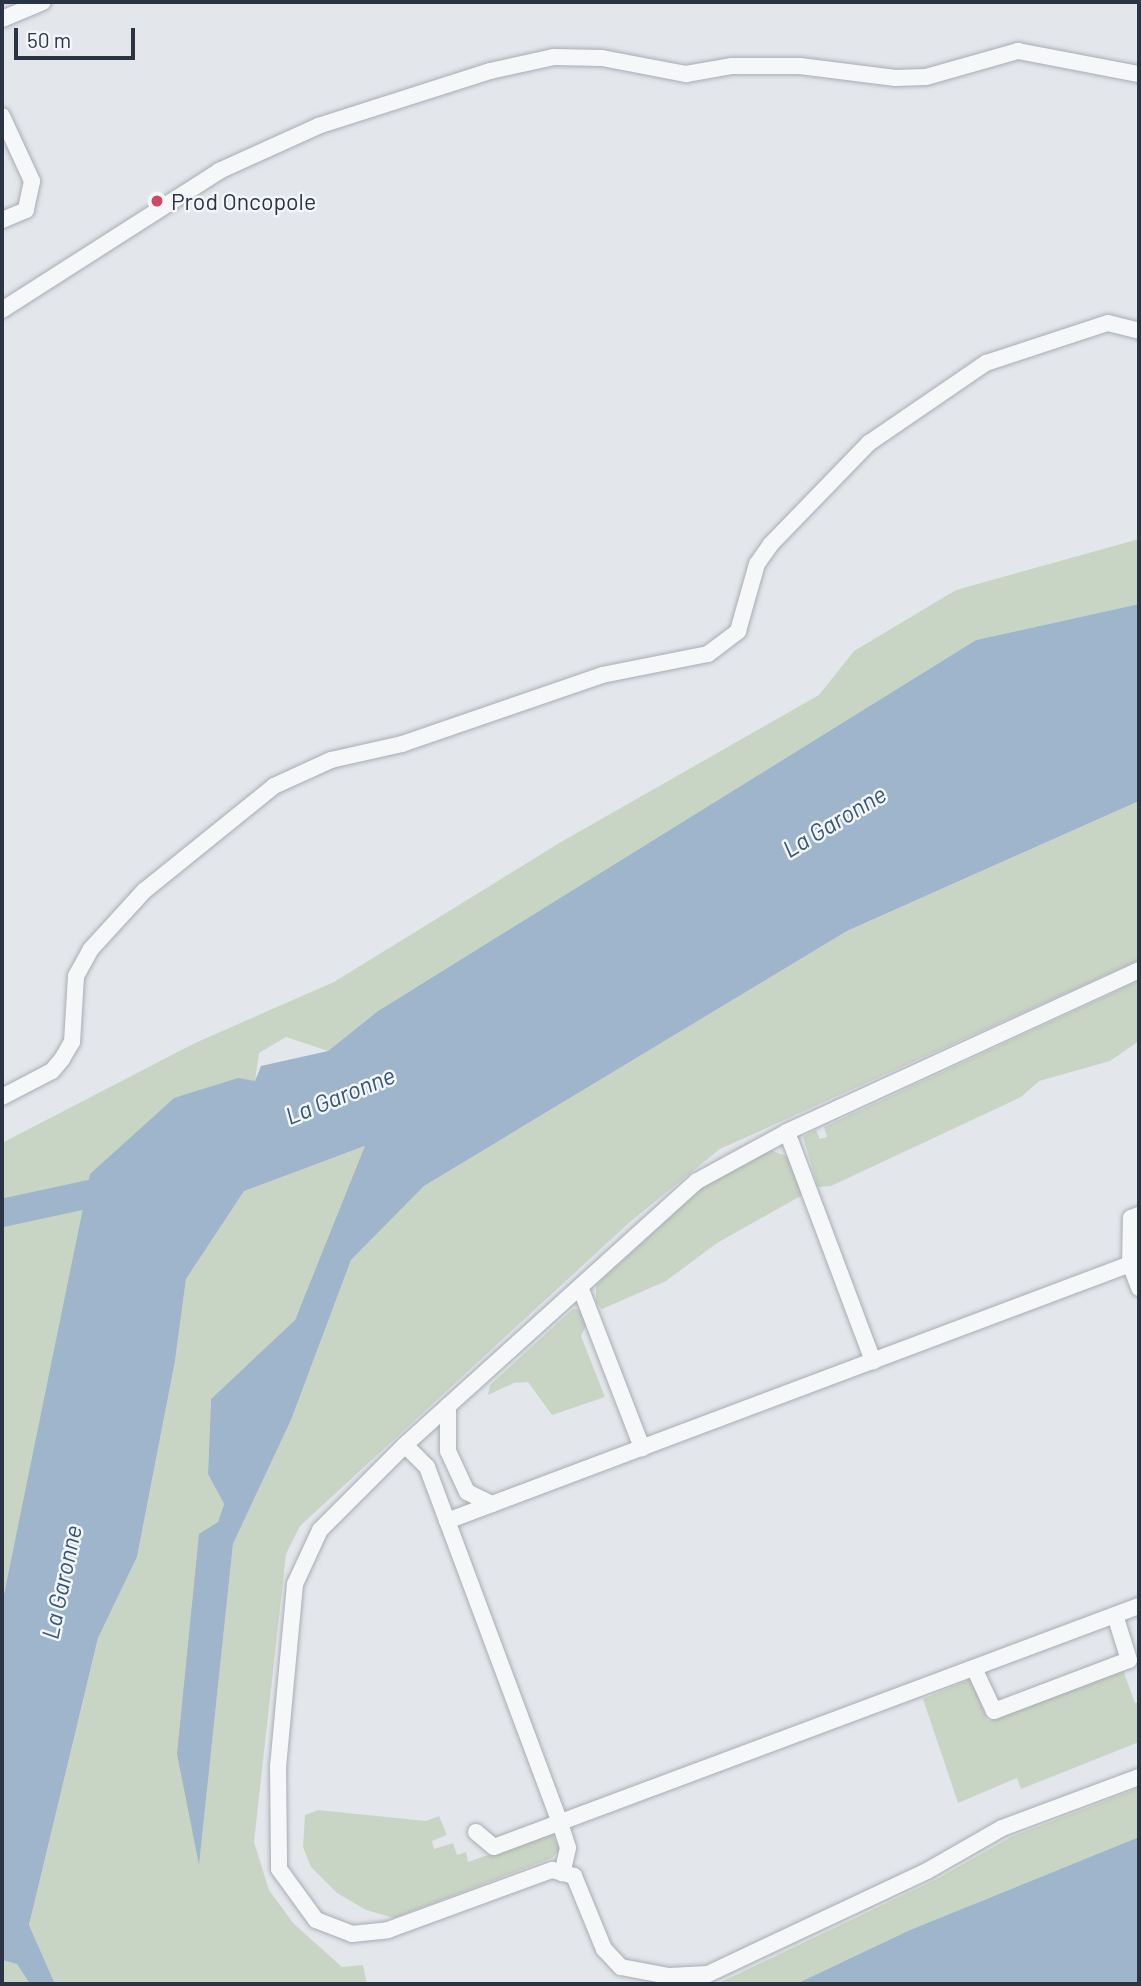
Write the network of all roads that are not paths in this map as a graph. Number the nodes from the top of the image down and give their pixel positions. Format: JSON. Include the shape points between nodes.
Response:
{"nodes":[{"id":1,"x":43,"y":2,"type":"edge"},
{"id":2,"x":2,"y":19,"type":"edge"},
{"id":3,"x":1139,"y":74,"type":"edge"},
{"id":4,"x":2,"y":116,"type":"edge"},
{"id":5,"x":2,"y":220,"type":"edge"},
{"id":6,"x":2,"y":310,"type":"edge"},
{"id":7,"x":1139,"y":331,"type":"edge"},
{"id":8,"x":1139,"y":970,"type":"edge"},
{"id":9,"x":2,"y":1097,"type":"edge"},
{"id":10,"x":787,"y":1132,"type":"junction"},
{"id":11,"x":1139,"y":1215,"type":"edge"},
{"id":12,"x":1130,"y":1264,"type":"junction"},
{"id":13,"x":580,"y":1287,"type":"junction"},
{"id":14,"x":1139,"y":1288,"type":"edge"},
{"id":15,"x":873,"y":1361,"type":"junction"},
{"id":16,"x":449,"y":1406,"type":"junction"},
{"id":17,"x":405,"y":1445,"type":"junction"},
{"id":18,"x":642,"y":1448,"type":"junction"},
{"id":19,"x":492,"y":1504,"type":"junction"},
{"id":20,"x":447,"y":1521,"type":"junction"},
{"id":21,"x":1139,"y":1606,"type":"edge"},
{"id":22,"x":1115,"y":1615,"type":"junction"},
{"id":23,"x":974,"y":1668,"type":"junction"},
{"id":24,"x":1139,"y":1777,"type":"edge"},
{"id":25,"x":560,"y":1823,"type":"junction"},
{"id":26,"x":476,"y":1832,"type":"dead end"},
{"id":27,"x":562,"y":1872,"type":"junction"}],
"edges":[{"from":1,"to":2,"type":"lane"},
{"from":3,"to":6,"type":"lane","via":[[1018,51],[926,76],[895,78],[800,66],[732,66],[686,74],[602,58],[554,57],[490,71],[318,126],[219,171]]},
{"from":4,"to":5,"type":"lane","via":[[32,181],[26,210]]},
{"from":7,"to":9,"type":"lane","via":[[1098,325],[986,363],[869,443],[771,544],[757,564],[738,631],[708,654],[602,675],[402,744],[331,760],[274,786],[144,891],[91,949],[76,976],[72,1042],[62,1059],[52,1071]]},
{"from":8,"to":10,"type":"lane"},
{"from":10,"to":13,"type":"lane","via":[[697,1181]]},
{"from":10,"to":15,"type":"lane"},
{"from":11,"to":12,"type":"lane","via":[[1131,1218]]},
{"from":12,"to":14,"type":"lane"},
{"from":12,"to":15,"type":"lane"},
{"from":13,"to":16,"type":"lane"},
{"from":13,"to":18,"type":"lane"},
{"from":15,"to":18,"type":"lane"},
{"from":16,"to":17,"type":"lane"},
{"from":16,"to":19,"type":"lane","via":[[448,1451],[467,1492]]},
{"from":17,"to":20,"type":"lane","via":[[427,1467]]},
{"from":17,"to":27,"type":"lane","via":[[320,1530],[295,1584],[278,1766],[279,1869],[316,1920],[352,1934],[388,1930],[552,1870]]},
{"from":18,"to":19,"type":"lane"},
{"from":19,"to":20,"type":"lane"},
{"from":20,"to":25,"type":"lane"},
{"from":21,"to":22,"type":"lane"},
{"from":22,"to":23,"type":"lane"},
{"from":22,"to":23,"type":"lane","via":[[1129,1660],[994,1710]]},
{"from":23,"to":25,"type":"lane"},
{"from":24,"to":27,"type":"lane","via":[[1002,1828],[927,1871],[708,1974],[669,1976],[621,1967],[604,1949],[574,1876]]},
{"from":25,"to":26,"type":"lane","via":[[494,1847]]},
{"from":25,"to":27,"type":"lane","via":[[568,1849]]}]}
